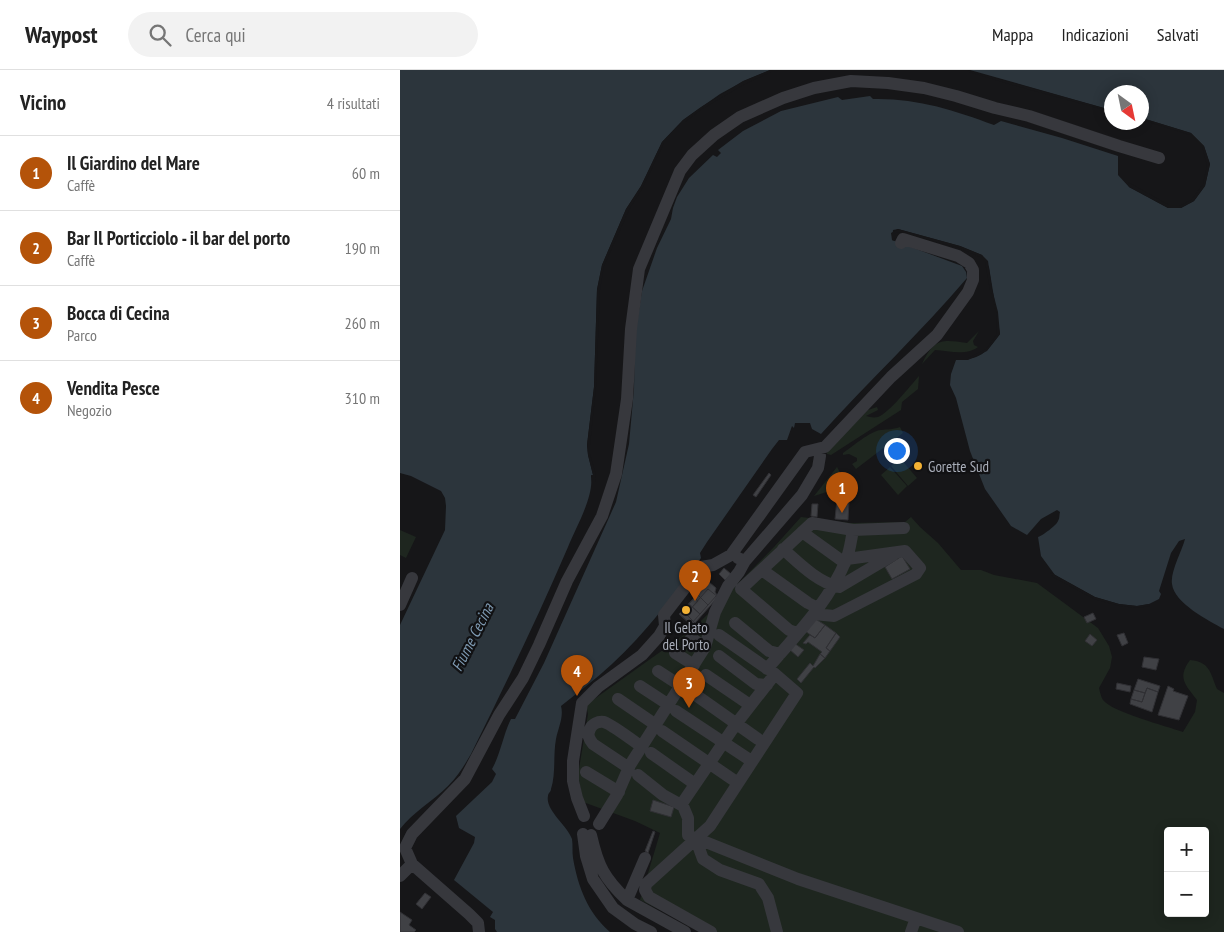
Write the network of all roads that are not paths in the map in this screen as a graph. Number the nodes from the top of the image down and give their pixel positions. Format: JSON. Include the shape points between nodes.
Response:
{"nodes":[{"id":1,"x":1159,"y":158,"type":"dead end"},
{"id":2,"x":901,"y":243,"type":"dead end"},
{"id":3,"x":818,"y":450,"type":"junction"},
{"id":4,"x":904,"y":528,"type":"dead end"},
{"id":5,"x":853,"y":530,"type":"junction"},
{"id":6,"x":802,"y":532,"type":"junction"},
{"id":7,"x":783,"y":549,"type":"junction"},
{"id":8,"x":897,"y":552,"type":"junction"},
{"id":9,"x":731,"y":555,"type":"junction"},
{"id":10,"x":846,"y":561,"type":"junction"},
{"id":11,"x":745,"y":562,"type":"junction"},
{"id":12,"x":762,"y":570,"type":"junction"},
{"id":13,"x":412,"y":578,"type":"dead end"},
{"id":14,"x":833,"y":586,"type":"junction"},
{"id":15,"x":400,"y":605,"type":"edge"},
{"id":16,"x":816,"y":611,"type":"junction"},
{"id":17,"x":735,"y":623,"type":"dead end"},
{"id":18,"x":797,"y":633,"type":"junction"},
{"id":19,"x":719,"y":635,"type":"dead end"},
{"id":20,"x":691,"y":638,"type":"dead end"},
{"id":21,"x":705,"y":648,"type":"junction"},
{"id":22,"x":675,"y":653,"type":"dead end"},
{"id":23,"x":780,"y":654,"type":"junction"},
{"id":24,"x":719,"y":656,"type":"dead end"},
{"id":25,"x":694,"y":665,"type":"junction"},
{"id":26,"x":658,"y":671,"type":"dead end"},
{"id":27,"x":771,"y":672,"type":"junction"},
{"id":28,"x":706,"y":675,"type":"dead end"},
{"id":29,"x":767,"y":685,"type":"junction"},
{"id":30,"x":640,"y":686,"type":"dead end"},
{"id":31,"x":685,"y":689,"type":"junction"},
{"id":32,"x":618,"y":699,"type":"dead end"},
{"id":33,"x":750,"y":706,"type":"junction"},
{"id":34,"x":672,"y":708,"type":"junction"},
{"id":35,"x":736,"y":724,"type":"junction"},
{"id":36,"x":659,"y":728,"type":"junction"},
{"id":37,"x":758,"y":739,"type":"dead end"},
{"id":38,"x":723,"y":743,"type":"junction"},
{"id":39,"x":647,"y":750,"type":"junction"},
{"id":40,"x":750,"y":760,"type":"dead end"},
{"id":41,"x":710,"y":763,"type":"junction"},
{"id":42,"x":634,"y":771,"type":"junction"},
{"id":43,"x":586,"y":772,"type":"dead end"},
{"id":44,"x":735,"y":781,"type":"dead end"},
{"id":45,"x":696,"y":784,"type":"junction"},
{"id":46,"x":618,"y":792,"type":"junction"},
{"id":47,"x":681,"y":805,"type":"junction"},
{"id":48,"x":584,"y":816,"type":"junction"},
{"id":49,"x":599,"y":824,"type":"junction"},
{"id":50,"x":587,"y":835,"type":"junction"},
{"id":51,"x":697,"y":840,"type":"junction"},
{"id":52,"x":645,"y":858,"type":"dead end"},
{"id":53,"x":412,"y":864,"type":"junction"},
{"id":54,"x":400,"y":876,"type":"edge"},
{"id":55,"x":627,"y":900,"type":"junction"},
{"id":56,"x":916,"y":918,"type":"junction"},
{"id":57,"x":479,"y":932,"type":"edge"},
{"id":58,"x":651,"y":932,"type":"edge"},
{"id":59,"x":685,"y":932,"type":"edge"},
{"id":60,"x":711,"y":932,"type":"edge"},
{"id":61,"x":777,"y":932,"type":"edge"},
{"id":62,"x":911,"y":932,"type":"edge"},
{"id":63,"x":958,"y":932,"type":"edge"}],
"edges":[{"from":1,"to":53,"type":"street","via":[[1029,116],[924,88],[888,82],[851,81],[783,98],[740,117],[692,155],[680,171],[639,269],[627,399],[616,474],[605,508],[567,581],[523,678],[465,779],[412,834],[405,848]]},
{"from":2,"to":3,"type":"street","via":[[903,239],[958,256],[969,263],[973,270],[968,292],[937,335],[891,376],[825,447]]},
{"from":3,"to":9,"type":"street","via":[[805,452]]},
{"from":3,"to":11,"type":"street","via":[[818,468],[802,495]]},
{"from":4,"to":5,"type":"street"},
{"from":5,"to":6,"type":"street","via":[[812,523]]},
{"from":5,"to":10,"type":"street"},
{"from":6,"to":7,"type":"street"},
{"from":6,"to":10,"type":"street"},
{"from":7,"to":12,"type":"street"},
{"from":7,"to":14,"type":"street"},
{"from":8,"to":10,"type":"street"},
{"from":8,"to":14,"type":"street","via":[[839,587]]},
{"from":8,"to":16,"type":"street","via":[[905,551],[920,568],[916,574],[834,616]]},
{"from":9,"to":11,"type":"street"},
{"from":9,"to":48,"type":"street","via":[[714,565],[701,567],[664,615],[665,626],[660,636],[642,655],[582,703],[573,781]]},
{"from":10,"to":14,"type":"street"},
{"from":11,"to":21,"type":"street","via":[[715,612]]},
{"from":12,"to":16,"type":"street"},
{"from":12,"to":18,"type":"street","via":[[741,589],[789,630]]},
{"from":13,"to":15,"type":"street"},
{"from":14,"to":16,"type":"street"},
{"from":16,"to":18,"type":"street"},
{"from":17,"to":23,"type":"street","via":[[769,651]]},
{"from":18,"to":23,"type":"street"},
{"from":19,"to":27,"type":"street"},
{"from":20,"to":21,"type":"street"},
{"from":21,"to":25,"type":"street"},
{"from":22,"to":25,"type":"street"},
{"from":23,"to":27,"type":"street"},
{"from":24,"to":29,"type":"street","via":[[756,684]]},
{"from":25,"to":31,"type":"street"},
{"from":26,"to":31,"type":"street"},
{"from":27,"to":29,"type":"street"},
{"from":27,"to":51,"type":"street","via":[[797,693],[710,826]]},
{"from":28,"to":33,"type":"street"},
{"from":29,"to":33,"type":"street"},
{"from":30,"to":34,"type":"street"},
{"from":31,"to":34,"type":"street"},
{"from":31,"to":35,"type":"street"},
{"from":32,"to":36,"type":"street"},
{"from":33,"to":35,"type":"street"},
{"from":34,"to":36,"type":"street"},
{"from":34,"to":38,"type":"street"},
{"from":35,"to":37,"type":"street"},
{"from":35,"to":38,"type":"street"},
{"from":36,"to":39,"type":"street"},
{"from":36,"to":41,"type":"street"},
{"from":38,"to":40,"type":"street"},
{"from":38,"to":41,"type":"street"},
{"from":39,"to":42,"type":"street"},
{"from":39,"to":42,"type":"street","via":[[604,722],[591,726],[589,739],[593,744]]},
{"from":39,"to":45,"type":"street"},
{"from":41,"to":44,"type":"street"},
{"from":41,"to":45,"type":"street"},
{"from":42,"to":46,"type":"street"},
{"from":42,"to":47,"type":"street"},
{"from":43,"to":46,"type":"street"},
{"from":45,"to":47,"type":"street"},
{"from":46,"to":49,"type":"street"},
{"from":47,"to":51,"type":"street","via":[[688,818],[688,835]]},
{"from":48,"to":49,"type":"street","via":[[594,816]]},
{"from":48,"to":50,"type":"street","via":[[578,825]]},
{"from":49,"to":50,"type":"street","via":[[598,830]]},
{"from":50,"to":55,"type":"street","via":[[605,876]]},
{"from":50,"to":58,"type":"street","via":[[586,856],[593,879],[613,908]]},
{"from":51,"to":56,"type":"street","via":[[798,879]]},
{"from":51,"to":60,"type":"street","via":[[646,884],[645,890],[649,897]]},
{"from":51,"to":61,"type":"street","via":[[703,859],[720,870],[759,884],[768,898]]},
{"from":52,"to":55,"type":"street"},
{"from":53,"to":54,"type":"street"},
{"from":53,"to":57,"type":"street","via":[[478,923]]},
{"from":55,"to":59,"type":"street"},
{"from":56,"to":62,"type":"street"},
{"from":56,"to":63,"type":"street"}]}
